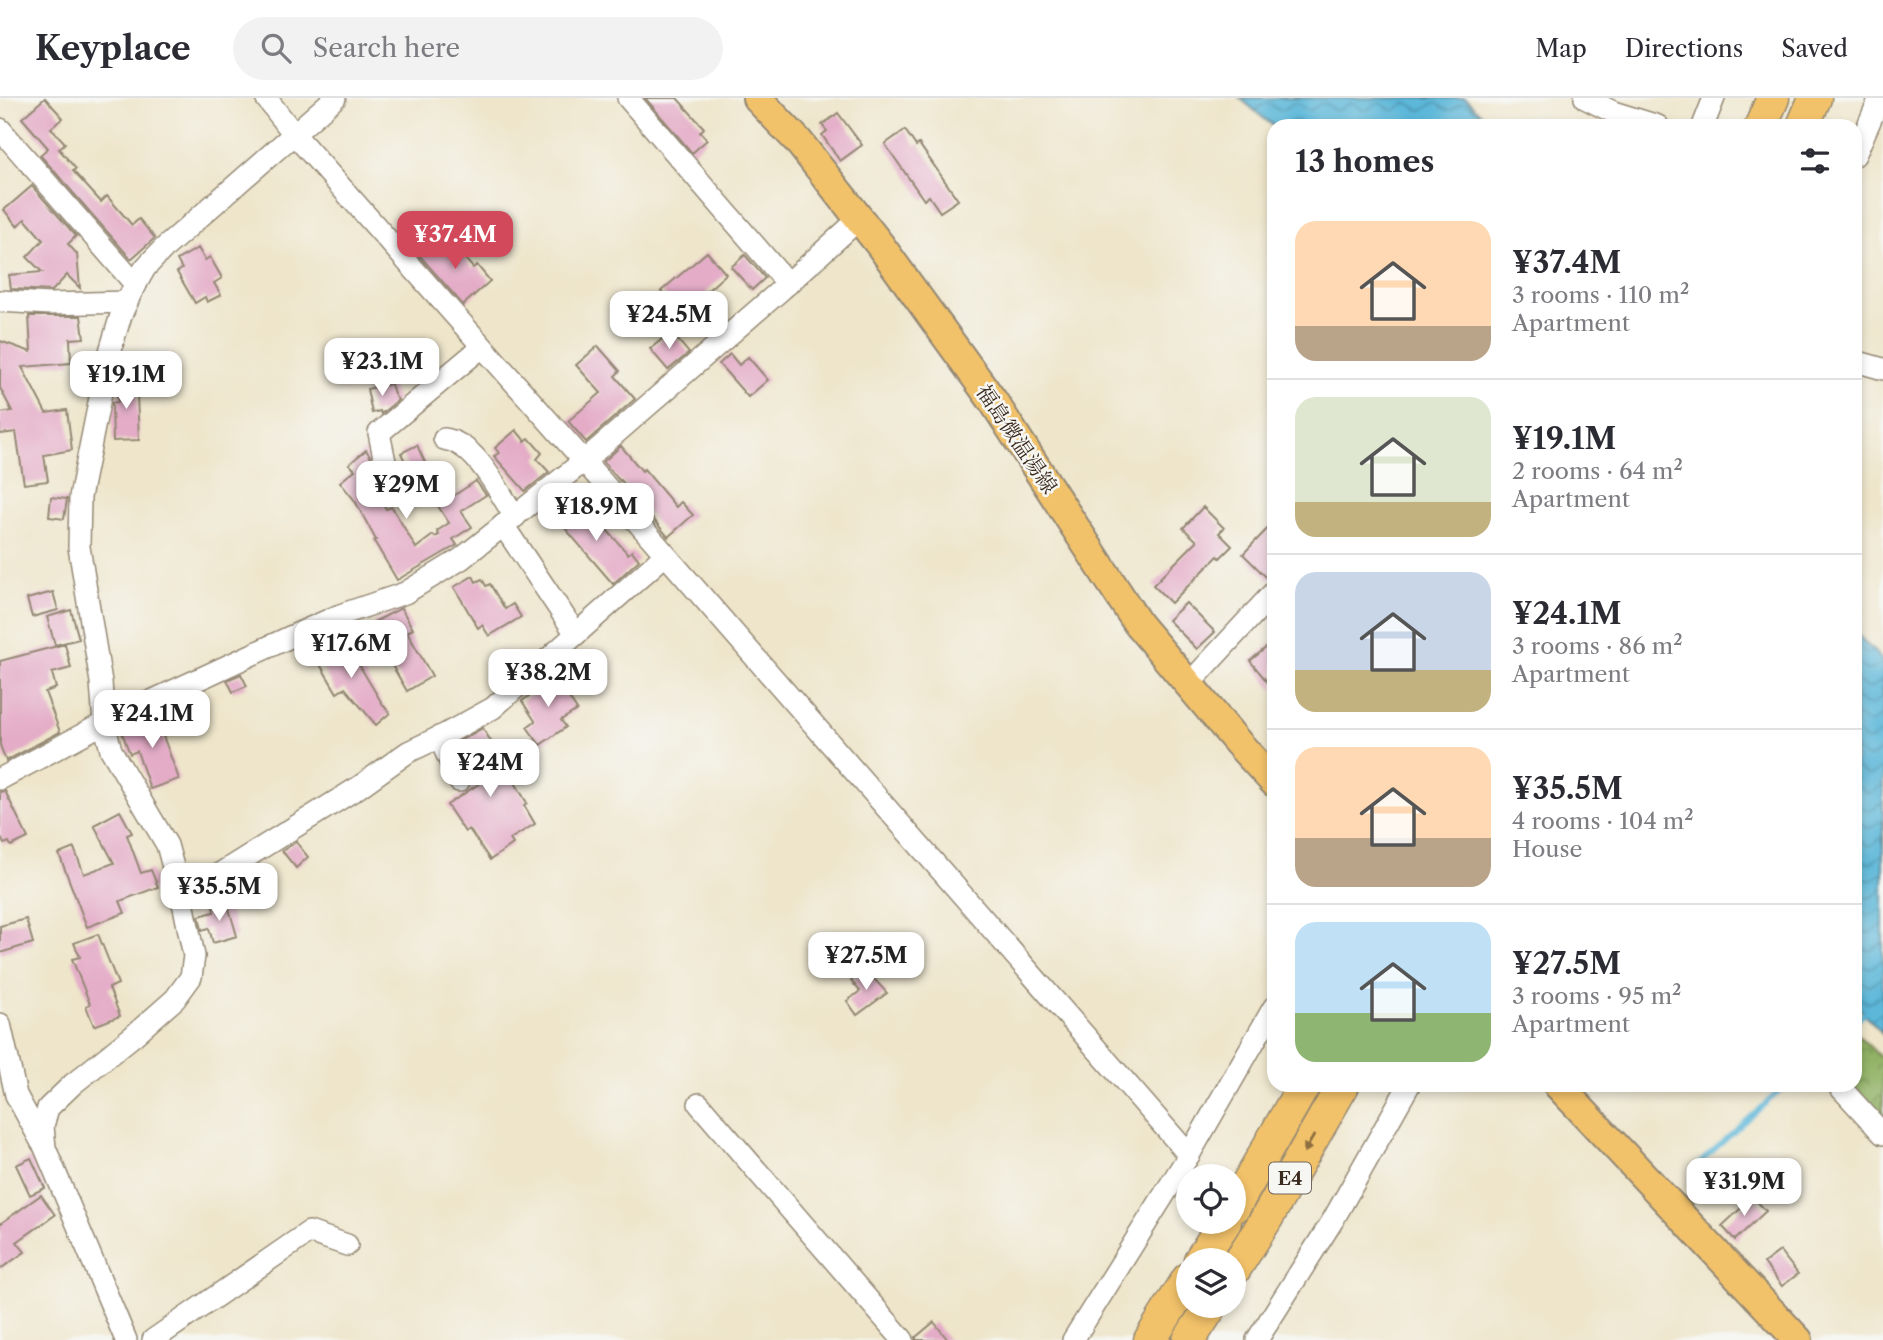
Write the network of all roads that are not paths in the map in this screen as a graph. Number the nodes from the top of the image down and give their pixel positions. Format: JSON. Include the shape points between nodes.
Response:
{"nodes":[{"id":1,"x":266,"y":98,"type":"edge"},
{"id":2,"x":335,"y":98,"type":"edge"},
{"id":3,"x":628,"y":98,"type":"edge"},
{"id":4,"x":757,"y":98,"type":"edge"},
{"id":5,"x":1585,"y":98,"type":"edge"},
{"id":6,"x":1714,"y":98,"type":"edge"},
{"id":7,"x":1773,"y":98,"type":"edge"},
{"id":8,"x":1815,"y":98,"type":"edge"},
{"id":9,"x":1881,"y":98,"type":"edge"},
{"id":10,"x":1636,"y":119,"type":"edge"},
{"id":11,"x":1706,"y":119,"type":"edge"},
{"id":12,"x":1764,"y":119,"type":"edge"},
{"id":13,"x":1807,"y":119,"type":"edge"},
{"id":14,"x":0,"y":129,"type":"edge"},
{"id":15,"x":294,"y":134,"type":"junction"},
{"id":16,"x":1862,"y":140,"type":"edge"},
{"id":17,"x":859,"y":219,"type":"junction"},
{"id":18,"x":788,"y":285,"type":"junction"},
{"id":19,"x":131,"y":294,"type":"junction"},
{"id":20,"x":0,"y":301,"type":"edge"},
{"id":21,"x":482,"y":347,"type":"junction"},
{"id":22,"x":1862,"y":363,"type":"edge"},
{"id":23,"x":1883,"y":369,"type":"edge"},
{"id":24,"x":444,"y":439,"type":"dead end"},
{"id":25,"x":583,"y":461,"type":"junction"},
{"id":26,"x":387,"y":471,"type":"dead end"},
{"id":27,"x":509,"y":521,"type":"junction"},
{"id":28,"x":665,"y":555,"type":"junction"},
{"id":29,"x":1267,"y":600,"type":"edge"},
{"id":30,"x":576,"y":634,"type":"junction"},
{"id":31,"x":1189,"y":684,"type":"junction"},
{"id":32,"x":104,"y":723,"type":"junction"},
{"id":33,"x":439,"y":737,"type":"junction"},
{"id":34,"x":1267,"y":774,"type":"edge"},
{"id":35,"x":0,"y":779,"type":"edge"},
{"id":36,"x":459,"y":781,"type":"dead end"},
{"id":37,"x":181,"y":898,"type":"junction"},
{"id":38,"x":1267,"y":1019,"type":"edge"},
{"id":39,"x":0,"y":1024,"type":"edge"},
{"id":40,"x":1300,"y":1092,"type":"edge"},
{"id":41,"x":1339,"y":1092,"type":"edge"},
{"id":42,"x":1405,"y":1092,"type":"edge"},
{"id":43,"x":1565,"y":1092,"type":"edge"},
{"id":44,"x":1844,"y":1092,"type":"edge"},
{"id":45,"x":699,"y":1104,"type":"dead end"},
{"id":46,"x":1883,"y":1134,"type":"edge"},
{"id":47,"x":45,"y":1148,"type":"junction"},
{"id":48,"x":1189,"y":1155,"type":"junction"},
{"id":49,"x":1246,"y":1186,"type":"edge"},
{"id":50,"x":347,"y":1245,"type":"dead end"},
{"id":51,"x":1246,"y":1251,"type":"edge"},
{"id":52,"x":1176,"y":1298,"type":"edge"},
{"id":53,"x":1203,"y":1318,"type":"edge"},
{"id":54,"x":126,"y":1340,"type":"edge"},
{"id":55,"x":153,"y":1340,"type":"edge"},
{"id":56,"x":904,"y":1340,"type":"edge"},
{"id":57,"x":1073,"y":1340,"type":"edge"},
{"id":58,"x":1150,"y":1340,"type":"edge"},
{"id":59,"x":1189,"y":1340,"type":"edge"},
{"id":60,"x":1257,"y":1340,"type":"edge"},
{"id":61,"x":1798,"y":1340,"type":"edge"}],
"edges":[{"from":1,"to":15,"type":"street"},
{"from":2,"to":15,"type":"street"},
{"from":3,"to":18,"type":"street"},
{"from":4,"to":17,"type":"main road","name":"福島微温湯線","via":[[798,141]]},
{"from":5,"to":10,"type":"street"},
{"from":6,"to":11,"type":"street"},
{"from":7,"to":12,"type":"highway"},
{"from":8,"to":13,"type":"highway"},
{"from":9,"to":16,"type":"street"},
{"from":14,"to":19,"type":"street"},
{"from":15,"to":19,"type":"street","via":[[162,250],[145,268]]},
{"from":15,"to":21,"type":"street"},
{"from":17,"to":18,"type":"street"},
{"from":17,"to":31,"type":"main road","name":"福島微温湯線","via":[[993,401],[1138,624]]},
{"from":18,"to":25,"type":"street"},
{"from":19,"to":20,"type":"street","via":[[48,304]]},
{"from":19,"to":32,"type":"street","via":[[108,358],[80,497],[79,547]]},
{"from":21,"to":25,"type":"street"},
{"from":21,"to":26,"type":"street","via":[[379,433]]},
{"from":22,"to":23,"type":"street"},
{"from":24,"to":27,"type":"street","via":[[468,448]]},
{"from":25,"to":27,"type":"street"},
{"from":25,"to":28,"type":"street"},
{"from":27,"to":30,"type":"street"},
{"from":27,"to":32,"type":"street","via":[[461,559],[405,593],[340,615]]},
{"from":28,"to":30,"type":"street"},
{"from":28,"to":48,"type":"street"},
{"from":29,"to":31,"type":"street"},
{"from":30,"to":33,"type":"street","via":[[493,708]]},
{"from":31,"to":34,"type":"main road","name":"福島微温湯線"},
{"from":32,"to":35,"type":"street"},
{"from":32,"to":37,"type":"street","via":[[111,750],[167,845]]},
{"from":33,"to":36,"type":"street"},
{"from":33,"to":37,"type":"street","via":[[408,752]]},
{"from":37,"to":47,"type":"street","via":[[194,956],[191,977],[175,999],[48,1108],[43,1126]]},
{"from":38,"to":48,"type":"street"},
{"from":39,"to":47,"type":"street","via":[[16,1095]]},
{"from":40,"to":49,"type":"highway","number":"E4"},
{"from":41,"to":51,"type":"highway","number":"E4","one_way":true},
{"from":42,"to":60,"type":"street","via":[[1333,1220]]},
{"from":43,"to":61,"type":"main road"},
{"from":44,"to":46,"type":"street"},
{"from":45,"to":56,"type":"street"},
{"from":47,"to":54,"type":"street"},
{"from":48,"to":57,"type":"street"},
{"from":50,"to":55,"type":"street","via":[[309,1233]]},
{"from":52,"to":58,"type":"highway"},
{"from":53,"to":59,"type":"highway"}]}
